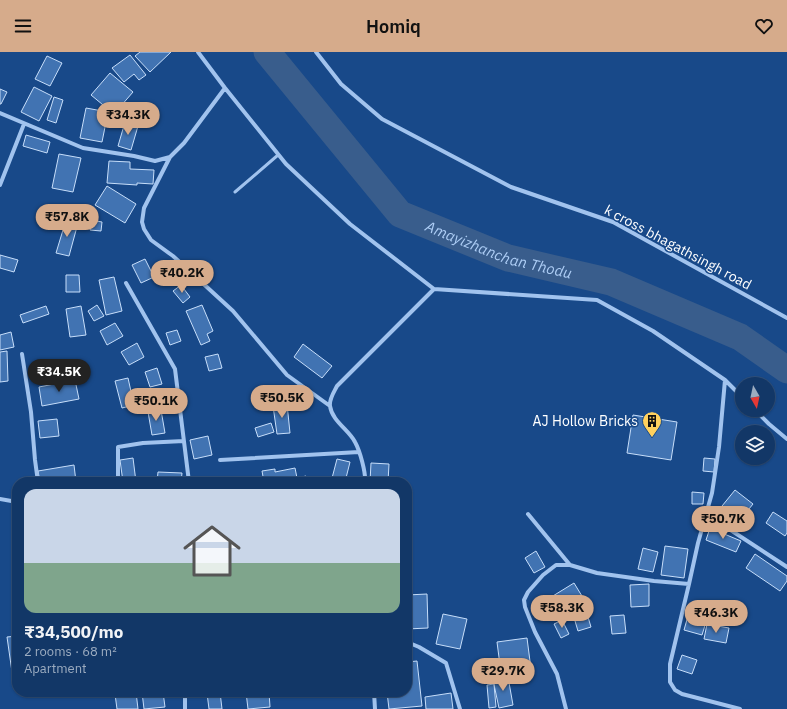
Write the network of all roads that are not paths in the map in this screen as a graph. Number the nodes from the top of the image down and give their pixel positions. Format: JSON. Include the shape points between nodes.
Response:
{"nodes":[{"id":1,"x":198,"y":52,"type":"edge"},
{"id":2,"x":316,"y":52,"type":"edge"},
{"id":3,"x":225,"y":88,"type":"junction"},
{"id":4,"x":0,"y":113,"type":"edge"},
{"id":5,"x":24,"y":124,"type":"junction"},
{"id":6,"x":278,"y":155,"type":"junction"},
{"id":7,"x":170,"y":157,"type":"junction"},
{"id":8,"x":0,"y":185,"type":"edge"},
{"id":9,"x":235,"y":192,"type":"dead end"},
{"id":10,"x":126,"y":283,"type":"dead end"},
{"id":11,"x":434,"y":289,"type":"junction"},
{"id":12,"x":787,"y":318,"type":"edge"},
{"id":13,"x":22,"y":354,"type":"dead end"},
{"id":14,"x":725,"y":380,"type":"junction"},
{"id":15,"x":735,"y":390,"type":"edge"},
{"id":16,"x":330,"y":406,"type":"junction"},
{"id":17,"x":762,"y":417,"type":"edge"},
{"id":18,"x":787,"y":439,"type":"edge"},
{"id":19,"x":184,"y":441,"type":"junction"},
{"id":20,"x":359,"y":452,"type":"junction"},
{"id":21,"x":220,"y":460,"type":"dead end"},
{"id":22,"x":38,"y":477,"type":"edge"},
{"id":23,"x":118,"y":477,"type":"edge"},
{"id":24,"x":188,"y":477,"type":"edge"},
{"id":25,"x":364,"y":477,"type":"edge"},
{"id":26,"x":0,"y":499,"type":"edge"},
{"id":27,"x":12,"y":501,"type":"edge"},
{"id":28,"x":528,"y":514,"type":"dead end"},
{"id":29,"x":706,"y":514,"type":"junction"},
{"id":30,"x":570,"y":565,"type":"junction"},
{"id":31,"x":787,"y":567,"type":"edge"},
{"id":32,"x":689,"y":584,"type":"junction"},
{"id":33,"x":412,"y":644,"type":"edge"},
{"id":34,"x":185,"y":697,"type":"edge"},
{"id":35,"x":374,"y":697,"type":"edge"},
{"id":36,"x":185,"y":709,"type":"edge"},
{"id":37,"x":375,"y":709,"type":"edge"},
{"id":38,"x":460,"y":709,"type":"edge"},
{"id":39,"x":566,"y":709,"type":"edge"},
{"id":40,"x":740,"y":709,"type":"edge"}],
"edges":[{"from":1,"to":3,"type":"street"},
{"from":2,"to":12,"type":"street","name":"k cross bhagathsingh road","via":[[341,84],[382,119],[511,187],[613,222]]},
{"from":3,"to":6,"type":"street"},
{"from":3,"to":7,"type":"street","via":[[184,143]]},
{"from":4,"to":5,"type":"street"},
{"from":5,"to":7,"type":"street","via":[[83,148],[155,161]]},
{"from":5,"to":8,"type":"street"},
{"from":6,"to":9,"type":"lane"},
{"from":6,"to":11,"type":"street","via":[[350,224]]},
{"from":7,"to":16,"type":"street","via":[[144,208],[142,222],[151,240],[173,256],[233,311],[287,375]]},
{"from":10,"to":19,"type":"street","via":[[175,369]]},
{"from":11,"to":14,"type":"street","via":[[597,300],[653,331]]},
{"from":11,"to":16,"type":"street","via":[[337,386]]},
{"from":13,"to":22,"type":"street"},
{"from":14,"to":15,"type":"street"},
{"from":14,"to":29,"type":"street","via":[[719,447]]},
{"from":16,"to":20,"type":"street"},
{"from":17,"to":18,"type":"street"},
{"from":19,"to":23,"type":"street","via":[[143,443],[118,448]]},
{"from":19,"to":24,"type":"street"},
{"from":20,"to":21,"type":"street"},
{"from":20,"to":25,"type":"street"},
{"from":26,"to":27,"type":"street"},
{"from":28,"to":30,"type":"street"},
{"from":29,"to":31,"type":"street"},
{"from":29,"to":32,"type":"street"},
{"from":30,"to":32,"type":"street","via":[[597,574]]},
{"from":30,"to":39,"type":"street","via":[[556,565],[543,575],[524,600],[535,632],[557,674]]},
{"from":32,"to":40,"type":"street","via":[[670,664],[670,682],[675,690],[682,694]]},
{"from":33,"to":38,"type":"street","via":[[446,663]]},
{"from":34,"to":36,"type":"street"},
{"from":35,"to":37,"type":"street"}]}
